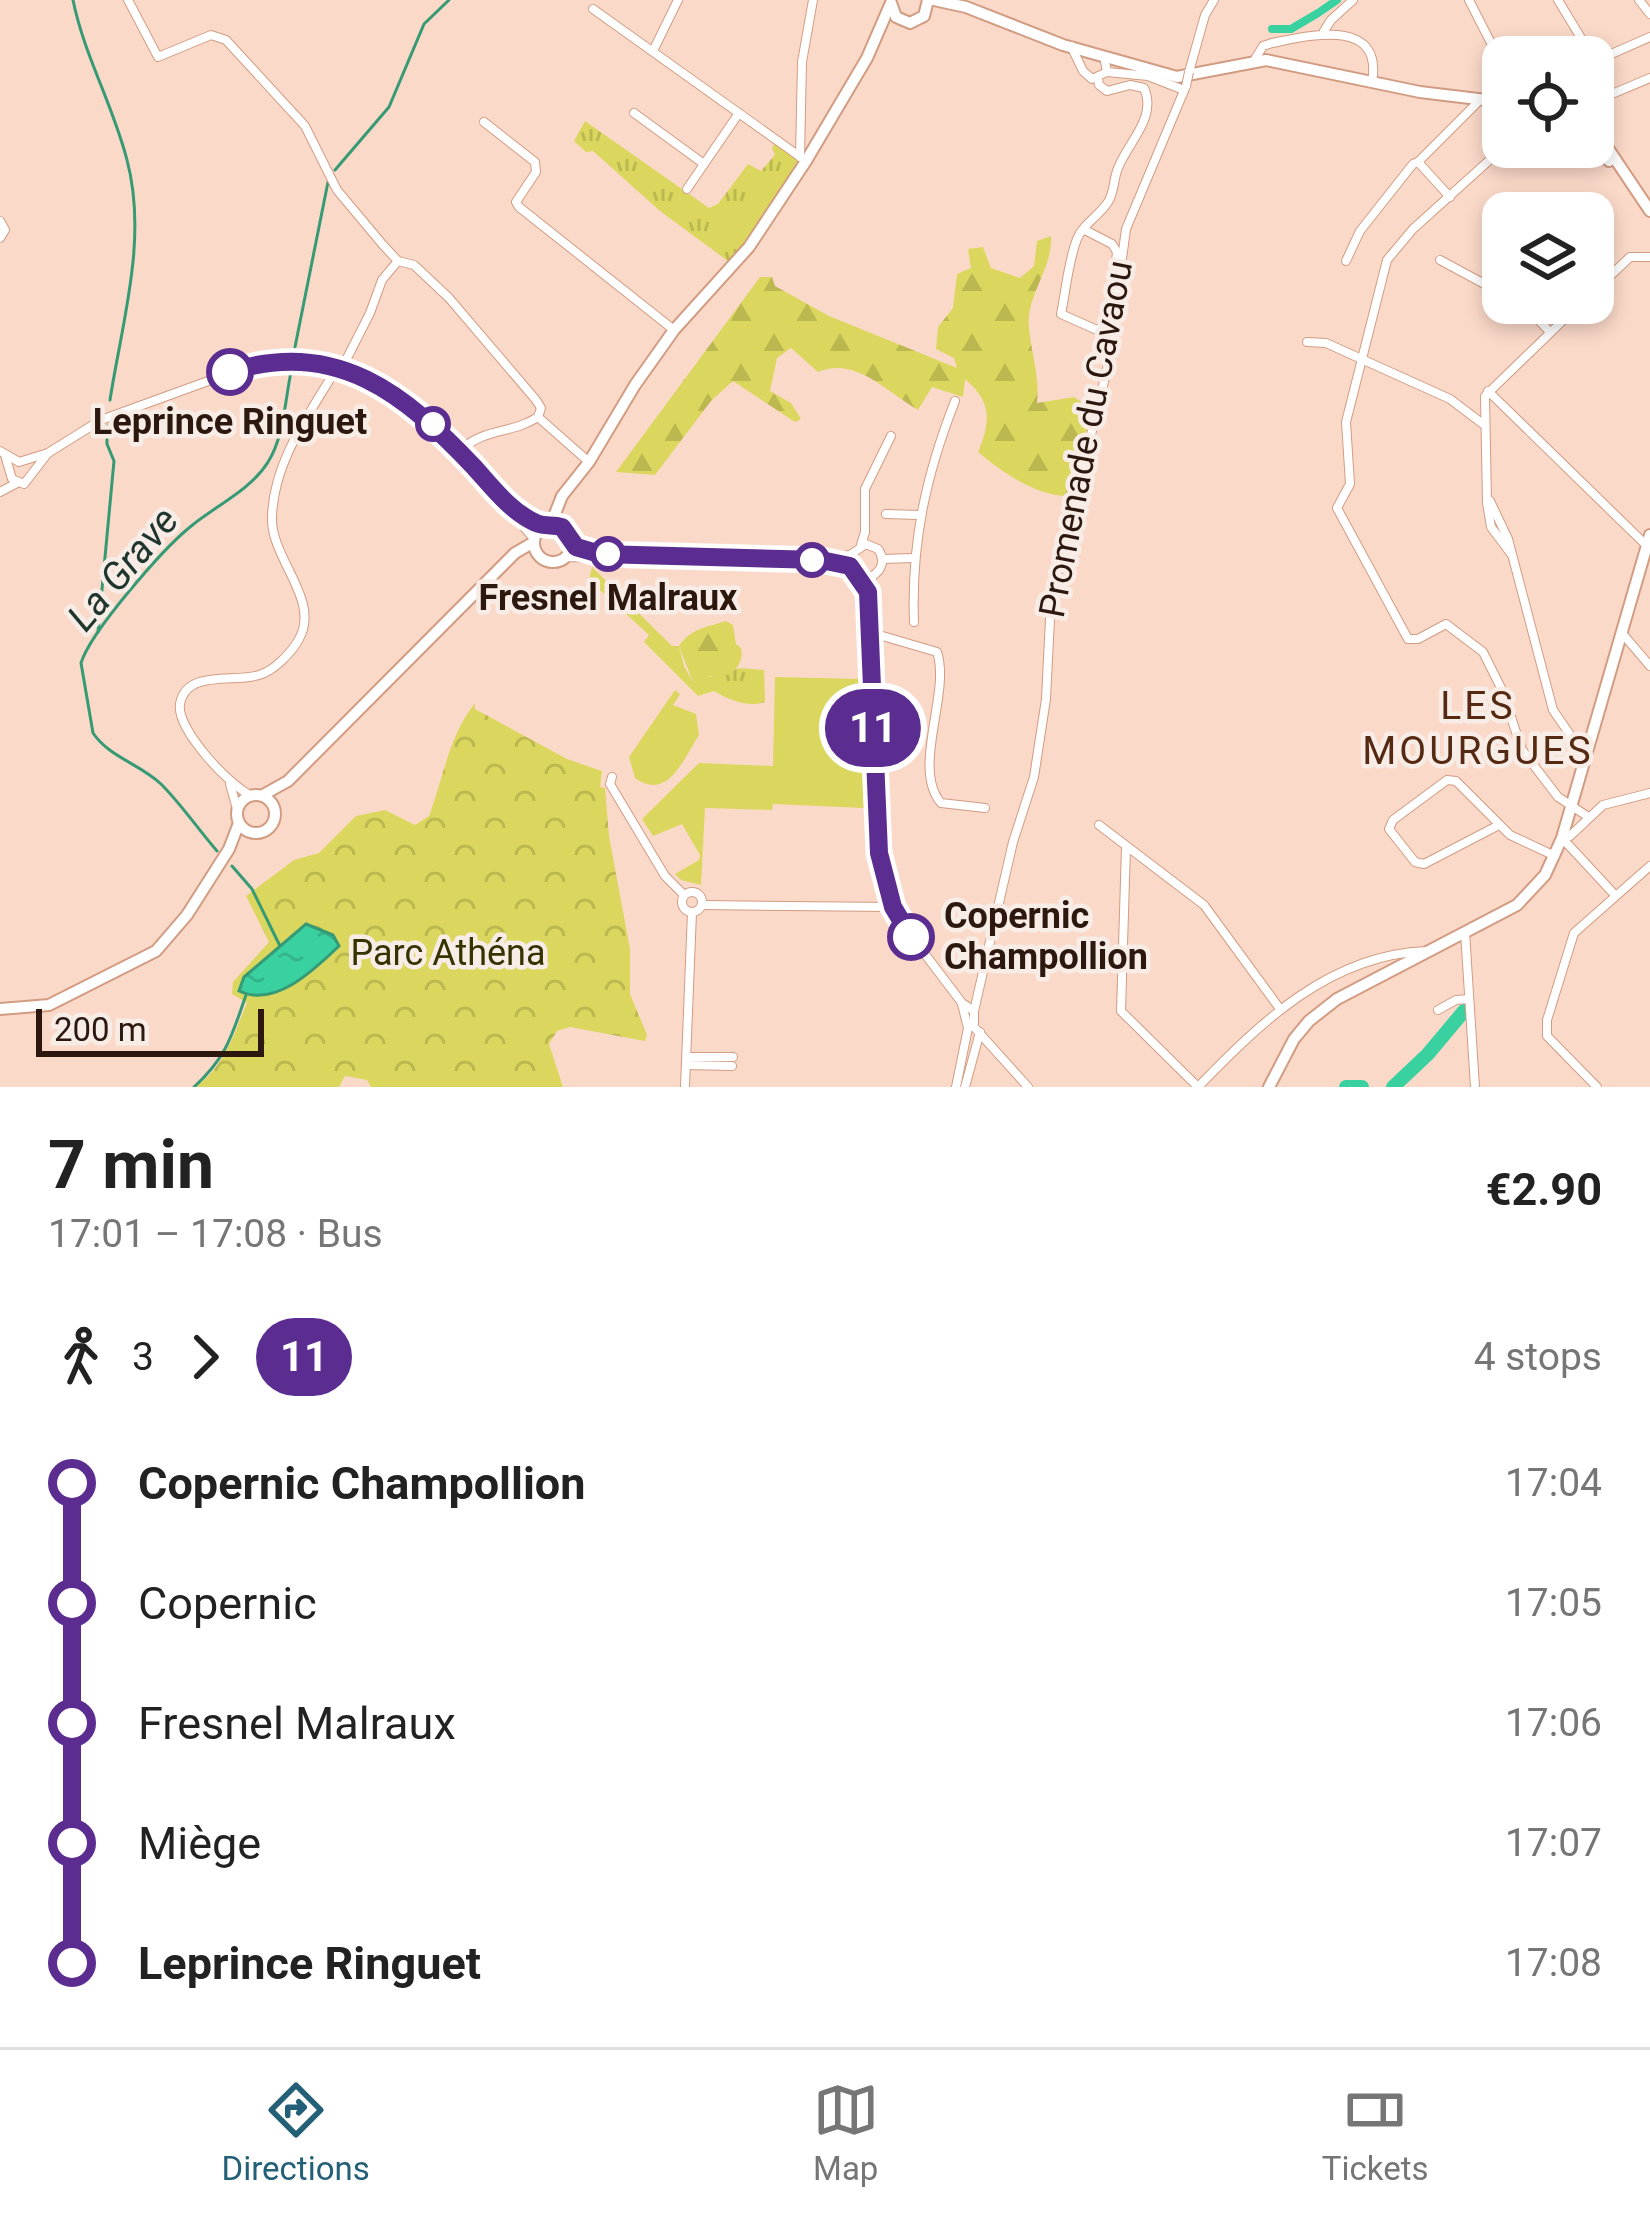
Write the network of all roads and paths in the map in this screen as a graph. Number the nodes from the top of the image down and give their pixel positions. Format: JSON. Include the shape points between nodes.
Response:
{"nodes":[{"id":1,"x":128,"y":0,"type":"edge"},
{"id":2,"x":678,"y":0,"type":"edge"},
{"id":3,"x":813,"y":0,"type":"edge"},
{"id":4,"x":932,"y":0,"type":"edge"},
{"id":5,"x":1214,"y":0,"type":"edge"},
{"id":6,"x":1353,"y":0,"type":"edge"},
{"id":7,"x":1469,"y":0,"type":"edge"},
{"id":8,"x":1558,"y":0,"type":"edge"},
{"id":9,"x":1639,"y":0,"type":"edge"},
{"id":10,"x":891,"y":3,"type":"edge"},
{"id":11,"x":966,"y":7,"type":"junction"},
{"id":12,"x":593,"y":9,"type":"dead end"},
{"id":13,"x":926,"y":14,"type":"junction"},
{"id":14,"x":1650,"y":14,"type":"edge"},
{"id":15,"x":902,"y":21,"type":"junction"},
{"id":16,"x":1324,"y":32,"type":"junction"},
{"id":17,"x":1487,"y":36,"type":"edge"},
{"id":18,"x":1578,"y":36,"type":"edge"},
{"id":19,"x":1650,"y":37,"type":"edge"},
{"id":20,"x":1069,"y":45,"type":"junction"},
{"id":21,"x":653,"y":51,"type":"junction"},
{"id":22,"x":1614,"y":53,"type":"edge"},
{"id":23,"x":1104,"y":55,"type":"junction"},
{"id":24,"x":867,"y":58,"type":"junction"},
{"id":25,"x":1255,"y":59,"type":"junction"},
{"id":26,"x":1107,"y":72,"type":"junction"},
{"id":27,"x":1650,"y":78,"type":"edge"},
{"id":28,"x":1098,"y":79,"type":"junction"},
{"id":29,"x":1186,"y":82,"type":"junction"},
{"id":30,"x":1372,"y":83,"type":"junction"},
{"id":31,"x":1618,"y":92,"type":"junction"},
{"id":32,"x":1614,"y":94,"type":"edge"},
{"id":33,"x":1446,"y":95,"type":"junction"},
{"id":34,"x":1614,"y":95,"type":"edge"},
{"id":35,"x":1482,"y":98,"type":"edge"},
{"id":36,"x":1480,"y":100,"type":"joint"},
{"id":37,"x":634,"y":113,"type":"dead end"},
{"id":38,"x":739,"y":113,"type":"junction"},
{"id":39,"x":484,"y":122,"type":"dead end"},
{"id":40,"x":1614,"y":156,"type":"edge"},
{"id":41,"x":803,"y":159,"type":"junction"},
{"id":42,"x":1418,"y":162,"type":"junction"},
{"id":43,"x":704,"y":164,"type":"junction"},
{"id":44,"x":1482,"y":167,"type":"edge"},
{"id":45,"x":1614,"y":167,"type":"edge"},
{"id":46,"x":1631,"y":186,"type":"junction"},
{"id":47,"x":687,"y":189,"type":"dead end"},
{"id":48,"x":1450,"y":197,"type":"junction"},
{"id":49,"x":1650,"y":211,"type":"edge"},
{"id":50,"x":0,"y":222,"type":"edge"},
{"id":51,"x":1083,"y":229,"type":"junction"},
{"id":52,"x":0,"y":238,"type":"edge"},
{"id":53,"x":1648,"y":258,"type":"edge"},
{"id":54,"x":1440,"y":260,"type":"dead end"},
{"id":55,"x":398,"y":261,"type":"junction"},
{"id":56,"x":1346,"y":261,"type":"dead end"},
{"id":57,"x":1614,"y":272,"type":"edge"},
{"id":58,"x":1482,"y":283,"type":"edge"},
{"id":59,"x":1542,"y":324,"type":"edge"},
{"id":60,"x":1559,"y":324,"type":"edge"},
{"id":61,"x":674,"y":331,"type":"junction"},
{"id":62,"x":1550,"y":332,"type":"junction"},
{"id":63,"x":1307,"y":342,"type":"dead end"},
{"id":64,"x":1363,"y":360,"type":"junction"},
{"id":65,"x":338,"y":369,"type":"junction"},
{"id":66,"x":1488,"y":391,"type":"junction"},
{"id":67,"x":1450,"y":399,"type":"junction"},
{"id":68,"x":955,"y":400,"type":"dead end"},
{"id":69,"x":1484,"y":402,"type":"junction"},
{"id":70,"x":538,"y":417,"type":"junction"},
{"id":71,"x":1485,"y":426,"type":"junction"},
{"id":72,"x":891,"y":436,"type":"dead end"},
{"id":73,"x":458,"y":451,"type":"junction"},
{"id":74,"x":2,"y":453,"type":"edge"},
{"id":75,"x":48,"y":453,"type":"junction"},
{"id":76,"x":21,"y":462,"type":"junction"},
{"id":77,"x":585,"y":467,"type":"junction"},
{"id":78,"x":33,"y":472,"type":"junction"},
{"id":79,"x":13,"y":477,"type":"junction"},
{"id":80,"x":0,"y":490,"type":"edge"},
{"id":81,"x":507,"y":503,"type":"junction"},
{"id":82,"x":886,"y":514,"type":"dead end"},
{"id":83,"x":919,"y":515,"type":"junction"},
{"id":84,"x":552,"y":526,"type":"junction"},
{"id":85,"x":1648,"y":540,"type":"edge"},
{"id":86,"x":571,"y":543,"type":"junction"},
{"id":87,"x":866,"y":544,"type":"junction"},
{"id":88,"x":535,"y":545,"type":"junction"},
{"id":89,"x":653,"y":556,"type":"junction"},
{"id":90,"x":565,"y":557,"type":"junction"},
{"id":91,"x":913,"y":558,"type":"junction"},
{"id":92,"x":883,"y":559,"type":"junction"},
{"id":93,"x":850,"y":560,"type":"junction"},
{"id":94,"x":866,"y":576,"type":"junction"},
{"id":95,"x":914,"y":622,"type":"dead end"},
{"id":96,"x":869,"y":632,"type":"junction"},
{"id":97,"x":1621,"y":632,"type":"junction"},
{"id":98,"x":1650,"y":666,"type":"edge"},
{"id":99,"x":1584,"y":755,"type":"junction"},
{"id":100,"x":612,"y":777,"type":"dead end"},
{"id":101,"x":288,"y":781,"type":"junction"},
{"id":102,"x":230,"y":782,"type":"junction"},
{"id":103,"x":1650,"y":793,"type":"edge"},
{"id":104,"x":256,"y":795,"type":"junction"},
{"id":105,"x":274,"y":806,"type":"junction"},
{"id":106,"x":1570,"y":806,"type":"junction"},
{"id":107,"x":985,"y":808,"type":"dead end"},
{"id":108,"x":238,"y":816,"type":"junction"},
{"id":109,"x":1587,"y":816,"type":"junction"},
{"id":110,"x":1099,"y":825,"type":"dead end"},
{"id":111,"x":1499,"y":825,"type":"junction"},
{"id":112,"x":255,"y":833,"type":"junction"},
{"id":113,"x":1562,"y":838,"type":"junction"},
{"id":114,"x":1126,"y":847,"type":"junction"},
{"id":115,"x":229,"y":849,"type":"junction"},
{"id":116,"x":1555,"y":856,"type":"junction"},
{"id":117,"x":1650,"y":866,"type":"edge"},
{"id":118,"x":1614,"y":894,"type":"junction"},
{"id":119,"x":684,"y":896,"type":"junction"},
{"id":120,"x":702,"y":904,"type":"junction"},
{"id":121,"x":893,"y":907,"type":"junction"},
{"id":122,"x":692,"y":912,"type":"junction"},
{"id":123,"x":1466,"y":932,"type":"junction"},
{"id":124,"x":1427,"y":951,"type":"junction"},
{"id":125,"x":1469,"y":999,"type":"junction"},
{"id":126,"x":962,"y":1003,"type":"junction"},
{"id":127,"x":0,"y":1009,"type":"edge"},
{"id":128,"x":1280,"y":1009,"type":"junction"},
{"id":129,"x":1438,"y":1010,"type":"dead end"},
{"id":130,"x":974,"y":1011,"type":"junction"},
{"id":131,"x":974,"y":1029,"type":"junction"},
{"id":132,"x":686,"y":1061,"type":"junction"},
{"id":133,"x":733,"y":1062,"type":"dead end"},
{"id":134,"x":686,"y":1087,"type":"edge"},
{"id":135,"x":961,"y":1087,"type":"edge"},
{"id":136,"x":1028,"y":1087,"type":"edge"},
{"id":137,"x":1198,"y":1087,"type":"edge"},
{"id":138,"x":1268,"y":1087,"type":"edge"},
{"id":139,"x":1475,"y":1087,"type":"edge"},
{"id":140,"x":1598,"y":1087,"type":"edge"}],
"edges":[{"from":1,"to":55,"type":"street","via":[[158,57],[211,34],[226,40],[304,126],[337,190]]},
{"from":2,"to":21,"type":"street"},
{"from":3,"to":41,"type":"street","via":[[803,46]]},
{"from":4,"to":11,"type":"street"},
{"from":4,"to":13,"type":"street"},
{"from":5,"to":29,"type":"street","name":"Promenade du Cavaou"},
{"from":6,"to":16,"type":"street"},
{"from":7,"to":17,"type":"street"},
{"from":8,"to":18,"type":"street"},
{"from":9,"to":14,"type":"street"},
{"from":10,"to":15,"type":"street"},
{"from":10,"to":24,"type":"street"},
{"from":11,"to":13,"type":"street"},
{"from":11,"to":20,"type":"street"},
{"from":12,"to":21,"type":"street"},
{"from":13,"to":15,"type":"street"},
{"from":15,"to":24,"type":"street"},
{"from":16,"to":25,"type":"street","via":[[1263,46]]},
{"from":16,"to":30,"type":"street","via":[[1363,46]]},
{"from":19,"to":22,"type":"street"},
{"from":20,"to":23,"type":"street"},
{"from":20,"to":28,"type":"street"},
{"from":21,"to":38,"type":"street"},
{"from":23,"to":26,"type":"street"},
{"from":23,"to":29,"type":"street"},
{"from":24,"to":41,"type":"street"},
{"from":25,"to":29,"type":"street"},
{"from":25,"to":30,"type":"street"},
{"from":26,"to":28,"type":"street"},
{"from":26,"to":29,"type":"street"},
{"from":27,"to":31,"type":"street"},
{"from":28,"to":51,"type":"street","via":[[1107,91],[1144,88],[1149,108],[1110,200]]},
{"from":29,"to":130,"type":"street","name":"Promenade du Cavaou","via":[[1126,229],[1107,369],[1051,599],[1034,777]]},
{"from":30,"to":33,"type":"street"},
{"from":31,"to":32,"type":"street"},
{"from":31,"to":34,"type":"street"},
{"from":33,"to":35,"type":"street"},
{"from":33,"to":36,"type":"street"},
{"from":36,"to":42,"type":"street"},
{"from":37,"to":43,"type":"street"},
{"from":38,"to":41,"type":"street"},
{"from":38,"to":43,"type":"street"},
{"from":39,"to":61,"type":"street","via":[[535,162],[519,207]]},
{"from":40,"to":46,"type":"street"},
{"from":41,"to":61,"type":"street","via":[[749,247]]},
{"from":42,"to":48,"type":"street"},
{"from":42,"to":56,"type":"street","via":[[1360,231]]},
{"from":43,"to":47,"type":"street"},
{"from":44,"to":48,"type":"street"},
{"from":45,"to":46,"type":"street"},
{"from":46,"to":49,"type":"street"},
{"from":48,"to":64,"type":"street","via":[[1387,260]]},
{"from":50,"to":52,"type":"street"},
{"from":51,"to":51,"type":"street","via":[[1061,314],[1097,330],[1109,324],[1118,252]]},
{"from":53,"to":57,"type":"street","via":[[1630,257]]},
{"from":54,"to":58,"type":"street"},
{"from":55,"to":65,"type":"street"},
{"from":55,"to":70,"type":"street","via":[[414,265],[449,298],[536,400]]},
{"from":59,"to":62,"type":"street"},
{"from":60,"to":62,"type":"street"},
{"from":61,"to":77,"type":"street"},
{"from":62,"to":66,"type":"street"},
{"from":63,"to":64,"type":"street"},
{"from":64,"to":67,"type":"street"},
{"from":64,"to":106,"type":"street","via":[[1346,422],[1350,484],[1337,508],[1408,640],[1446,624],[1484,652],[1522,750]]},
{"from":65,"to":73,"type":"street","via":[[411,404]]},
{"from":65,"to":75,"type":"street","via":[[244,368],[101,420]]},
{"from":65,"to":102,"type":"street","via":[[287,453],[273,508],[275,545],[304,609],[299,640],[269,672],[196,683],[181,700],[182,722]]},
{"from":66,"to":69,"type":"street"},
{"from":66,"to":85,"type":"street"},
{"from":67,"to":69,"type":"street"},
{"from":67,"to":71,"type":"street"},
{"from":68,"to":83,"type":"street"},
{"from":69,"to":71,"type":"street"},
{"from":70,"to":73,"type":"street","via":[[480,434]]},
{"from":70,"to":77,"type":"street"},
{"from":71,"to":99,"type":"street","via":[[1491,526],[1511,554],[1553,710]]},
{"from":72,"to":87,"type":"street","via":[[865,489]]},
{"from":73,"to":81,"type":"street"},
{"from":74,"to":76,"type":"street"},
{"from":74,"to":79,"type":"street"},
{"from":75,"to":76,"type":"street"},
{"from":75,"to":78,"type":"street"},
{"from":76,"to":78,"type":"street"},
{"from":76,"to":79,"type":"street"},
{"from":77,"to":84,"type":"street"},
{"from":78,"to":79,"type":"street","via":[[28,482]]},
{"from":79,"to":80,"type":"street"},
{"from":81,"to":84,"type":"street"},
{"from":81,"to":88,"type":"street"},
{"from":82,"to":83,"type":"street"},
{"from":83,"to":91,"type":"street"},
{"from":84,"to":86,"type":"street"},
{"from":84,"to":88,"type":"street"},
{"from":85,"to":97,"type":"street"},
{"from":86,"to":89,"type":"street"},
{"from":86,"to":90,"type":"street"},
{"from":87,"to":92,"type":"street"},
{"from":87,"to":93,"type":"street"},
{"from":88,"to":90,"type":"street","via":[[550,561]]},
{"from":88,"to":101,"type":"street","via":[[507,562]]},
{"from":89,"to":90,"type":"street"},
{"from":89,"to":93,"type":"street"},
{"from":91,"to":92,"type":"street"},
{"from":91,"to":95,"type":"street"},
{"from":92,"to":94,"type":"street"},
{"from":93,"to":94,"type":"street"},
{"from":94,"to":96,"type":"street"},
{"from":96,"to":107,"type":"street","via":[[938,652],[934,793],[941,803]]},
{"from":96,"to":121,"type":"street","via":[[879,853]]},
{"from":97,"to":98,"type":"street"},
{"from":97,"to":99,"type":"street"},
{"from":99,"to":106,"type":"street"},
{"from":100,"to":119,"type":"street","via":[[665,877]]},
{"from":101,"to":104,"type":"street"},
{"from":101,"to":105,"type":"street"},
{"from":102,"to":104,"type":"street"},
{"from":102,"to":108,"type":"street"},
{"from":103,"to":109,"type":"street","via":[[1612,800]]},
{"from":104,"to":105,"type":"street"},
{"from":104,"to":108,"type":"street"},
{"from":105,"to":112,"type":"street","via":[[272,826]]},
{"from":106,"to":109,"type":"street"},
{"from":106,"to":113,"type":"street"},
{"from":108,"to":112,"type":"street"},
{"from":108,"to":115,"type":"street"},
{"from":109,"to":113,"type":"street"},
{"from":110,"to":114,"type":"street"},
{"from":111,"to":111,"type":"street","via":[[1420,864],[1389,830],[1447,780]]},
{"from":111,"to":116,"type":"street"},
{"from":112,"to":115,"type":"street"},
{"from":113,"to":116,"type":"street"},
{"from":113,"to":118,"type":"street"},
{"from":114,"to":128,"type":"street","via":[[1204,905]]},
{"from":114,"to":137,"type":"street","via":[[1121,1011]]},
{"from":115,"to":127,"type":"street","via":[[175,932],[146,958],[40,1009]]},
{"from":116,"to":123,"type":"street","via":[[1525,898]]},
{"from":117,"to":118,"type":"street"},
{"from":118,"to":140,"type":"street","via":[[1574,932],[1546,1029]]},
{"from":119,"to":120,"type":"street","via":[[697,892]]},
{"from":119,"to":122,"type":"street"},
{"from":120,"to":121,"type":"street"},
{"from":120,"to":122,"type":"street"},
{"from":121,"to":126,"type":"street"},
{"from":122,"to":132,"type":"street"},
{"from":123,"to":124,"type":"street"},
{"from":123,"to":125,"type":"street"},
{"from":124,"to":128,"type":"street","via":[[1347,966]]},
{"from":124,"to":138,"type":"street","via":[[1309,1021]]},
{"from":125,"to":129,"type":"street"},
{"from":125,"to":139,"type":"street"},
{"from":126,"to":130,"type":"street"},
{"from":126,"to":131,"type":"street"},
{"from":128,"to":137,"type":"street"},
{"from":130,"to":131,"type":"street","name":"Promenade du Cavaou"},
{"from":131,"to":135,"type":"street"},
{"from":131,"to":136,"type":"street"},
{"from":132,"to":133,"type":"street"},
{"from":132,"to":134,"type":"street"}]}
